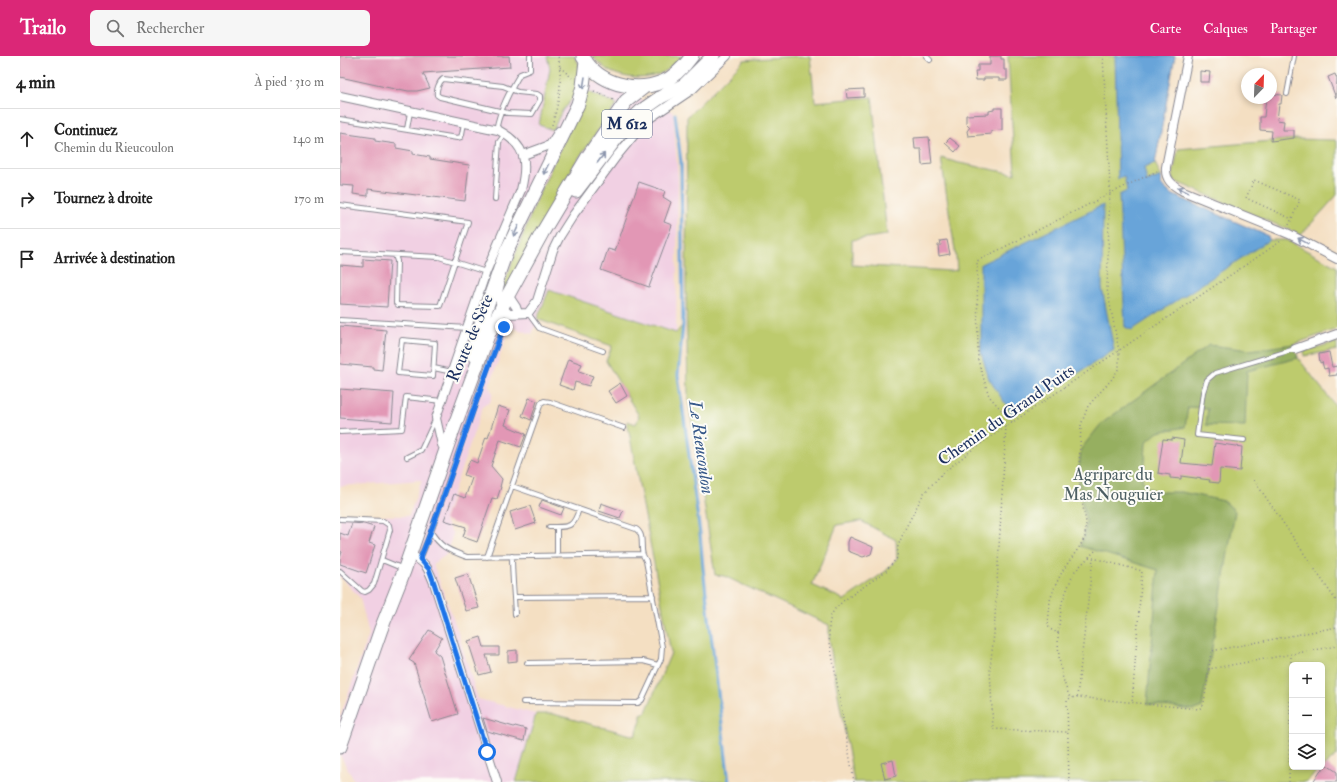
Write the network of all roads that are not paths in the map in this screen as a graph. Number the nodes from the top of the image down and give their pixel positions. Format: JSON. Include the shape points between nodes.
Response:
{"nodes":[{"id":1,"x":530,"y":56,"type":"edge"},
{"id":2,"x":692,"y":56,"type":"edge"},
{"id":3,"x":714,"y":56,"type":"edge"},
{"id":4,"x":727,"y":56,"type":"edge"},
{"id":5,"x":926,"y":56,"type":"edge"},
{"id":6,"x":1188,"y":56,"type":"edge"},
{"id":7,"x":1294,"y":56,"type":"edge"},
{"id":8,"x":584,"y":58,"type":"edge"},
{"id":9,"x":930,"y":60,"type":"dead end"},
{"id":10,"x":644,"y":86,"type":"junction"},
{"id":11,"x":511,"y":89,"type":"junction"},
{"id":12,"x":1287,"y":94,"type":"dead end"},
{"id":13,"x":340,"y":96,"type":"edge"},
{"id":14,"x":501,"y":111,"type":"junction"},
{"id":15,"x":410,"y":112,"type":"junction"},
{"id":16,"x":340,"y":119,"type":"edge"},
{"id":17,"x":569,"y":121,"type":"junction"},
{"id":18,"x":464,"y":123,"type":"junction"},
{"id":19,"x":407,"y":129,"type":"junction"},
{"id":20,"x":496,"y":130,"type":"junction"},
{"id":21,"x":505,"y":134,"type":"junction"},
{"id":22,"x":523,"y":155,"type":"junction"},
{"id":23,"x":495,"y":199,"type":"dead end"},
{"id":24,"x":340,"y":206,"type":"edge"},
{"id":25,"x":558,"y":207,"type":"junction"},
{"id":26,"x":340,"y":252,"type":"edge"},
{"id":27,"x":395,"y":255,"type":"junction"},
{"id":28,"x":1337,"y":259,"type":"edge"},
{"id":29,"x":456,"y":262,"type":"junction"},
{"id":30,"x":491,"y":274,"type":"junction"},
{"id":31,"x":508,"y":295,"type":"junction"},
{"id":32,"x":505,"y":311,"type":"junction"},
{"id":33,"x":518,"y":313,"type":"junction"},
{"id":34,"x":528,"y":313,"type":"junction"},
{"id":35,"x":340,"y":320,"type":"edge"},
{"id":36,"x":467,"y":328,"type":"junction"},
{"id":37,"x":1337,"y":334,"type":"edge"},
{"id":38,"x":1295,"y":349,"type":"joint"},
{"id":39,"x":603,"y":351,"type":"dead end"},
{"id":40,"x":434,"y":368,"type":"junction"},
{"id":41,"x":452,"y":372,"type":"junction"},
{"id":42,"x":442,"y":401,"type":"junction"},
{"id":43,"x":436,"y":418,"type":"junction"},
{"id":44,"x":624,"y":428,"type":"dead end"},
{"id":45,"x":340,"y":432,"type":"edge"},
{"id":46,"x":1244,"y":440,"type":"dead end"},
{"id":47,"x":442,"y":445,"type":"junction"},
{"id":48,"x":407,"y":457,"type":"dead end"},
{"id":49,"x":512,"y":486,"type":"junction"},
{"id":50,"x":579,"y":509,"type":"junction"},
{"id":51,"x":340,"y":519,"type":"edge"},
{"id":52,"x":549,"y":527,"type":"dead end"},
{"id":53,"x":557,"y":527,"type":"junction"},
{"id":54,"x":431,"y":532,"type":"junction"},
{"id":55,"x":642,"y":554,"type":"junction"},
{"id":56,"x":512,"y":556,"type":"junction"},
{"id":57,"x":557,"y":556,"type":"junction"},
{"id":58,"x":415,"y":557,"type":"junction"},
{"id":59,"x":487,"y":557,"type":"junction"},
{"id":60,"x":382,"y":560,"type":"junction"},
{"id":61,"x":399,"y":566,"type":"junction"},
{"id":62,"x":340,"y":570,"type":"edge"},
{"id":63,"x":653,"y":596,"type":"junction"},
{"id":64,"x":514,"y":597,"type":"junction"},
{"id":65,"x":514,"y":614,"type":"dead end"},
{"id":66,"x":381,"y":629,"type":"junction"},
{"id":67,"x":527,"y":663,"type":"dead end"},
{"id":68,"x":658,"y":666,"type":"junction"},
{"id":69,"x":523,"y":702,"type":"dead end"},
{"id":70,"x":344,"y":722,"type":"edge"},
{"id":71,"x":340,"y":747,"type":"edge"},
{"id":72,"x":497,"y":782,"type":"edge"}],
"edges":[{"from":1,"to":11,"type":"lane","via":[[530,70],[520,74]]},
{"from":2,"to":10,"type":"main road","via":[[672,77],[663,82]]},
{"from":25,"to":3,"type":"main road","number":"M 612","one_way":true,"via":[[568,203],[627,124],[656,100],[684,85]]},
{"from":4,"to":34,"type":"street","via":[[693,89],[650,118],[616,157],[560,236],[536,301]]},
{"from":5,"to":9,"type":"lane"},
{"from":28,"to":6,"type":"street","one_way":true,"via":[[1289,234],[1183,191],[1169,182],[1166,167]]},
{"from":7,"to":12,"type":"lane"},
{"from":8,"to":10,"type":"main road","via":[[607,79],[625,86]]},
{"from":8,"to":17,"type":"main road","name":"Route de Sète","number":"M 612","one_way":true,"via":[[584,86]]},
{"from":10,"to":25,"type":"main road","name":"Route de Sète","number":"M 612","via":[[626,101],[587,158]]},
{"from":11,"to":14,"type":"lane"},
{"from":11,"to":14,"type":"lane","via":[[537,94],[540,100],[532,114]]},
{"from":11,"to":14,"type":"lane","via":[[486,83],[443,79],[440,81],[437,92],[440,97]]},
{"from":13,"to":15,"type":"street"},
{"from":14,"to":20,"type":"lane"},
{"from":15,"to":18,"type":"street"},
{"from":15,"to":19,"type":"lane"},
{"from":16,"to":19,"type":"lane"},
{"from":17,"to":22,"type":"street","via":[[561,127],[550,145]]},
{"from":17,"to":30,"type":"main road","name":"Route de Sète","number":"M 612","one_way":true,"via":[[506,252]]},
{"from":18,"to":19,"type":"lane","via":[[461,137],[457,138]]},
{"from":18,"to":20,"type":"street"},
{"from":20,"to":21,"type":"street"},
{"from":21,"to":22,"type":"street","via":[[514,140]]},
{"from":21,"to":23,"type":"lane","via":[[499,142]]},
{"from":22,"to":30,"type":"street","via":[[525,166],[521,190]]},
{"from":24,"to":29,"type":"lane","via":[[468,222]]},
{"from":25,"to":31,"type":"main road","name":"Route de Sète","number":"M 612"},
{"from":26,"to":27,"type":"lane"},
{"from":27,"to":29,"type":"lane","via":[[439,256]]},
{"from":27,"to":29,"type":"lane","via":[[398,305],[440,306]]},
{"from":29,"to":30,"type":"lane"},
{"from":30,"to":32,"type":"street","via":[[500,283],[498,297]]},
{"from":30,"to":36,"type":"street"},
{"from":30,"to":47,"type":"main road","name":"Route de Sète","number":"M 612"},
{"from":31,"to":32,"type":"main road","name":"Route de Sète","number":"M 612"},
{"from":31,"to":33,"type":"street"},
{"from":32,"to":33,"type":"street"},
{"from":32,"to":54,"type":"lane"},
{"from":32,"to":58,"type":"main road","name":"Route de Sète","number":"M 612","via":[[483,346]]},
{"from":33,"to":34,"type":"street"},
{"from":34,"to":39,"type":"lane","via":[[538,328]]},
{"from":35,"to":36,"type":"lane"},
{"from":36,"to":41,"type":"street"},
{"from":37,"to":38,"type":"street"},
{"from":38,"to":46,"type":"lane","via":[[1215,373],[1207,380],[1197,435]]},
{"from":40,"to":40,"type":"lane","via":[[433,376],[398,373],[402,340],[435,343]]},
{"from":40,"to":41,"type":"lane"},
{"from":41,"to":42,"type":"street"},
{"from":42,"to":43,"type":"street"},
{"from":42,"to":45,"type":"lane","via":[[406,397],[402,429]]},
{"from":43,"to":47,"type":"street"},
{"from":43,"to":48,"type":"lane","via":[[421,450]]},
{"from":44,"to":49,"type":"lane","via":[[544,401]]},
{"from":47,"to":61,"type":"main road","name":"Route de Sète","number":"M 612"},
{"from":49,"to":50,"type":"lane"},
{"from":49,"to":59,"type":"lane"},
{"from":50,"to":53,"type":"lane","via":[[573,524],[568,527]]},
{"from":50,"to":55,"type":"lane","via":[[636,529],[641,534]]},
{"from":51,"to":60,"type":"lane","via":[[383,521],[389,526]]},
{"from":52,"to":53,"type":"lane"},
{"from":53,"to":57,"type":"lane"},
{"from":54,"to":58,"type":"lane"},
{"from":54,"to":59,"type":"lane","via":[[448,550],[467,557]]},
{"from":55,"to":57,"type":"lane"},
{"from":55,"to":63,"type":"lane"},
{"from":56,"to":57,"type":"lane"},
{"from":56,"to":59,"type":"lane"},
{"from":56,"to":64,"type":"lane"},
{"from":58,"to":66,"type":"main road","name":"Route de Sète","number":"M 612"},
{"from":58,"to":72,"type":"street","via":[[429,569]]},
{"from":60,"to":61,"type":"lane"},
{"from":60,"to":62,"type":"lane","via":[[374,584],[365,592]]},
{"from":61,"to":66,"type":"main road","name":"Route de Sète","number":"M 612"},
{"from":63,"to":64,"type":"lane"},
{"from":63,"to":68,"type":"lane","via":[[662,647]]},
{"from":64,"to":65,"type":"lane"},
{"from":66,"to":70,"type":"main road","name":"Route de Sète","number":"M 612"},
{"from":67,"to":68,"type":"lane","via":[[643,661]]},
{"from":68,"to":69,"type":"lane","via":[[642,700],[638,703]]},
{"from":70,"to":71,"type":"main road","name":"Route de Sète","number":"M 612"}]}
